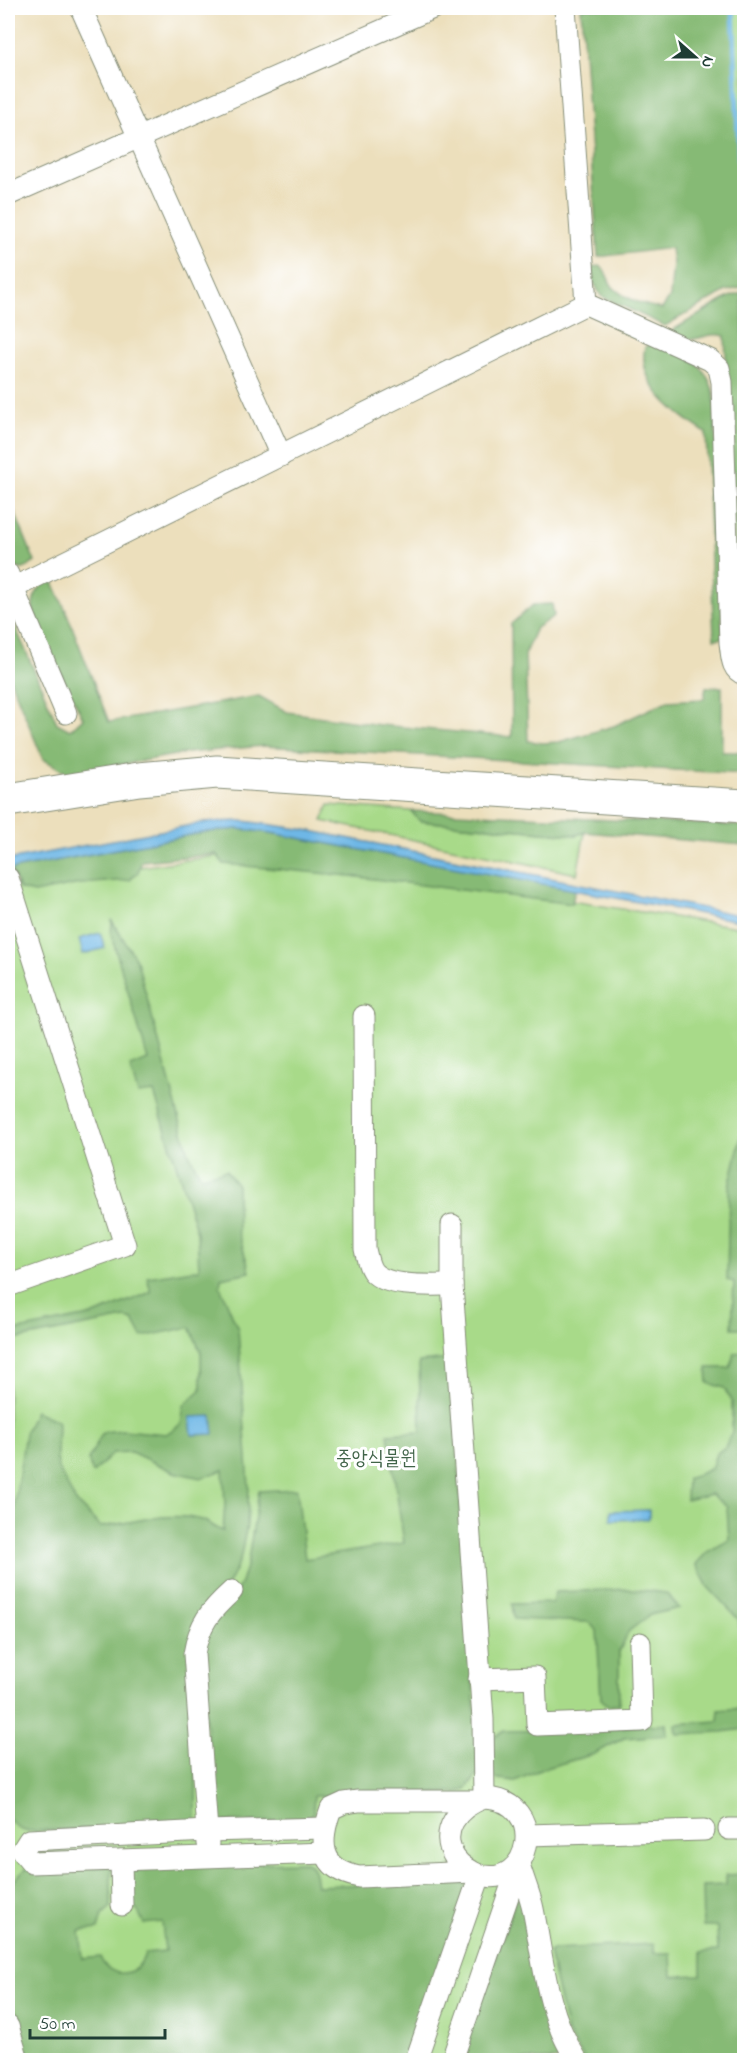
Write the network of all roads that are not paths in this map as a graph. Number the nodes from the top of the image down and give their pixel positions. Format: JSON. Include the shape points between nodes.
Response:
{"nodes":[{"id":1,"x":81,"y":8,"type":"edge"},
{"id":2,"x":433,"y":8,"type":"edge"},
{"id":3,"x":566,"y":8,"type":"edge"},
{"id":4,"x":399,"y":14,"type":"edge"},
{"id":5,"x":138,"y":138,"type":"junction"},
{"id":6,"x":8,"y":195,"type":"edge"},
{"id":7,"x":586,"y":304,"type":"junction"},
{"id":8,"x":281,"y":456,"type":"junction"},
{"id":9,"x":10,"y":581,"type":"edge"},
{"id":10,"x":744,"y":674,"type":"edge"},
{"id":11,"x":66,"y":713,"type":"dead end"},
{"id":12,"x":8,"y":800,"type":"edge"},
{"id":13,"x":744,"y":806,"type":"edge"},
{"id":14,"x":8,"y":878,"type":"edge"},
{"id":15,"x":364,"y":1016,"type":"dead end"},
{"id":16,"x":452,"y":1225,"type":"dead end"},
{"id":17,"x":452,"y":1285,"type":"junction"},
{"id":18,"x":8,"y":1286,"type":"edge"},
{"id":19,"x":231,"y":1591,"type":"dead end"},
{"id":20,"x":640,"y":1643,"type":"dead end"},
{"id":21,"x":479,"y":1679,"type":"junction"},
{"id":22,"x":479,"y":1800,"type":"junction"},
{"id":23,"x":324,"y":1828,"type":"junction"},
{"id":24,"x":704,"y":1830,"type":"dead end"},
{"id":25,"x":207,"y":1831,"type":"junction"},
{"id":26,"x":527,"y":1835,"type":"junction"},
{"id":27,"x":15,"y":1852,"type":"edge"},
{"id":28,"x":325,"y":1853,"type":"junction"},
{"id":29,"x":209,"y":1857,"type":"junction"},
{"id":30,"x":121,"y":1860,"type":"junction"},
{"id":31,"x":519,"y":1864,"type":"junction"},
{"id":32,"x":477,"y":1873,"type":"junction"},
{"id":33,"x":122,"y":1905,"type":"dead end"},
{"id":34,"x":416,"y":2061,"type":"edge"},
{"id":35,"x":452,"y":2061,"type":"edge"},
{"id":36,"x":577,"y":2061,"type":"edge"}],
"edges":[{"from":1,"to":5,"type":"street"},
{"from":2,"to":4,"type":"street"},
{"from":3,"to":7,"type":"street"},
{"from":4,"to":5,"type":"street"},
{"from":5,"to":6,"type":"street"},
{"from":5,"to":8,"type":"street"},
{"from":7,"to":8,"type":"street"},
{"from":7,"to":10,"type":"street","via":[[710,360],[719,368],[730,643],[734,666]]},
{"from":8,"to":9,"type":"street"},
{"from":9,"to":11,"type":"street"},
{"from":12,"to":13,"type":"main road","via":[[139,779],[217,772]]},
{"from":14,"to":18,"type":"street","via":[[125,1245]]},
{"from":15,"to":17,"type":"street","via":[[368,1261],[372,1272],[382,1279]]},
{"from":16,"to":17,"type":"street"},
{"from":17,"to":21,"type":"street"},
{"from":19,"to":25,"type":"street","via":[[205,1619],[194,1654]]},
{"from":20,"to":21,"type":"street","via":[[642,1721],[537,1725],[535,1677]]},
{"from":21,"to":22,"type":"street","via":[[483,1719]]},
{"from":22,"to":23,"type":"street","via":[[344,1803],[331,1809]]},
{"from":22,"to":26,"type":"street","via":[[493,1798],[517,1810]]},
{"from":22,"to":32,"type":"street","via":[[460,1810],[450,1832],[455,1858]]},
{"from":23,"to":25,"type":"street"},
{"from":23,"to":28,"type":"street"},
{"from":24,"to":26,"type":"street"},
{"from":25,"to":27,"type":"street","via":[[29,1840]]},
{"from":25,"to":29,"type":"street"},
{"from":26,"to":31,"type":"street"},
{"from":27,"to":30,"type":"street","via":[[32,1863]]},
{"from":28,"to":29,"type":"street"},
{"from":28,"to":32,"type":"street","via":[[335,1869],[358,1876]]},
{"from":29,"to":30,"type":"street"},
{"from":30,"to":33,"type":"street"},
{"from":31,"to":32,"type":"street","via":[[491,1876]]},
{"from":31,"to":35,"type":"street"},
{"from":31,"to":36,"type":"street","via":[[532,1905],[549,1997],[565,2042]]},
{"from":32,"to":34,"type":"street"}]}
